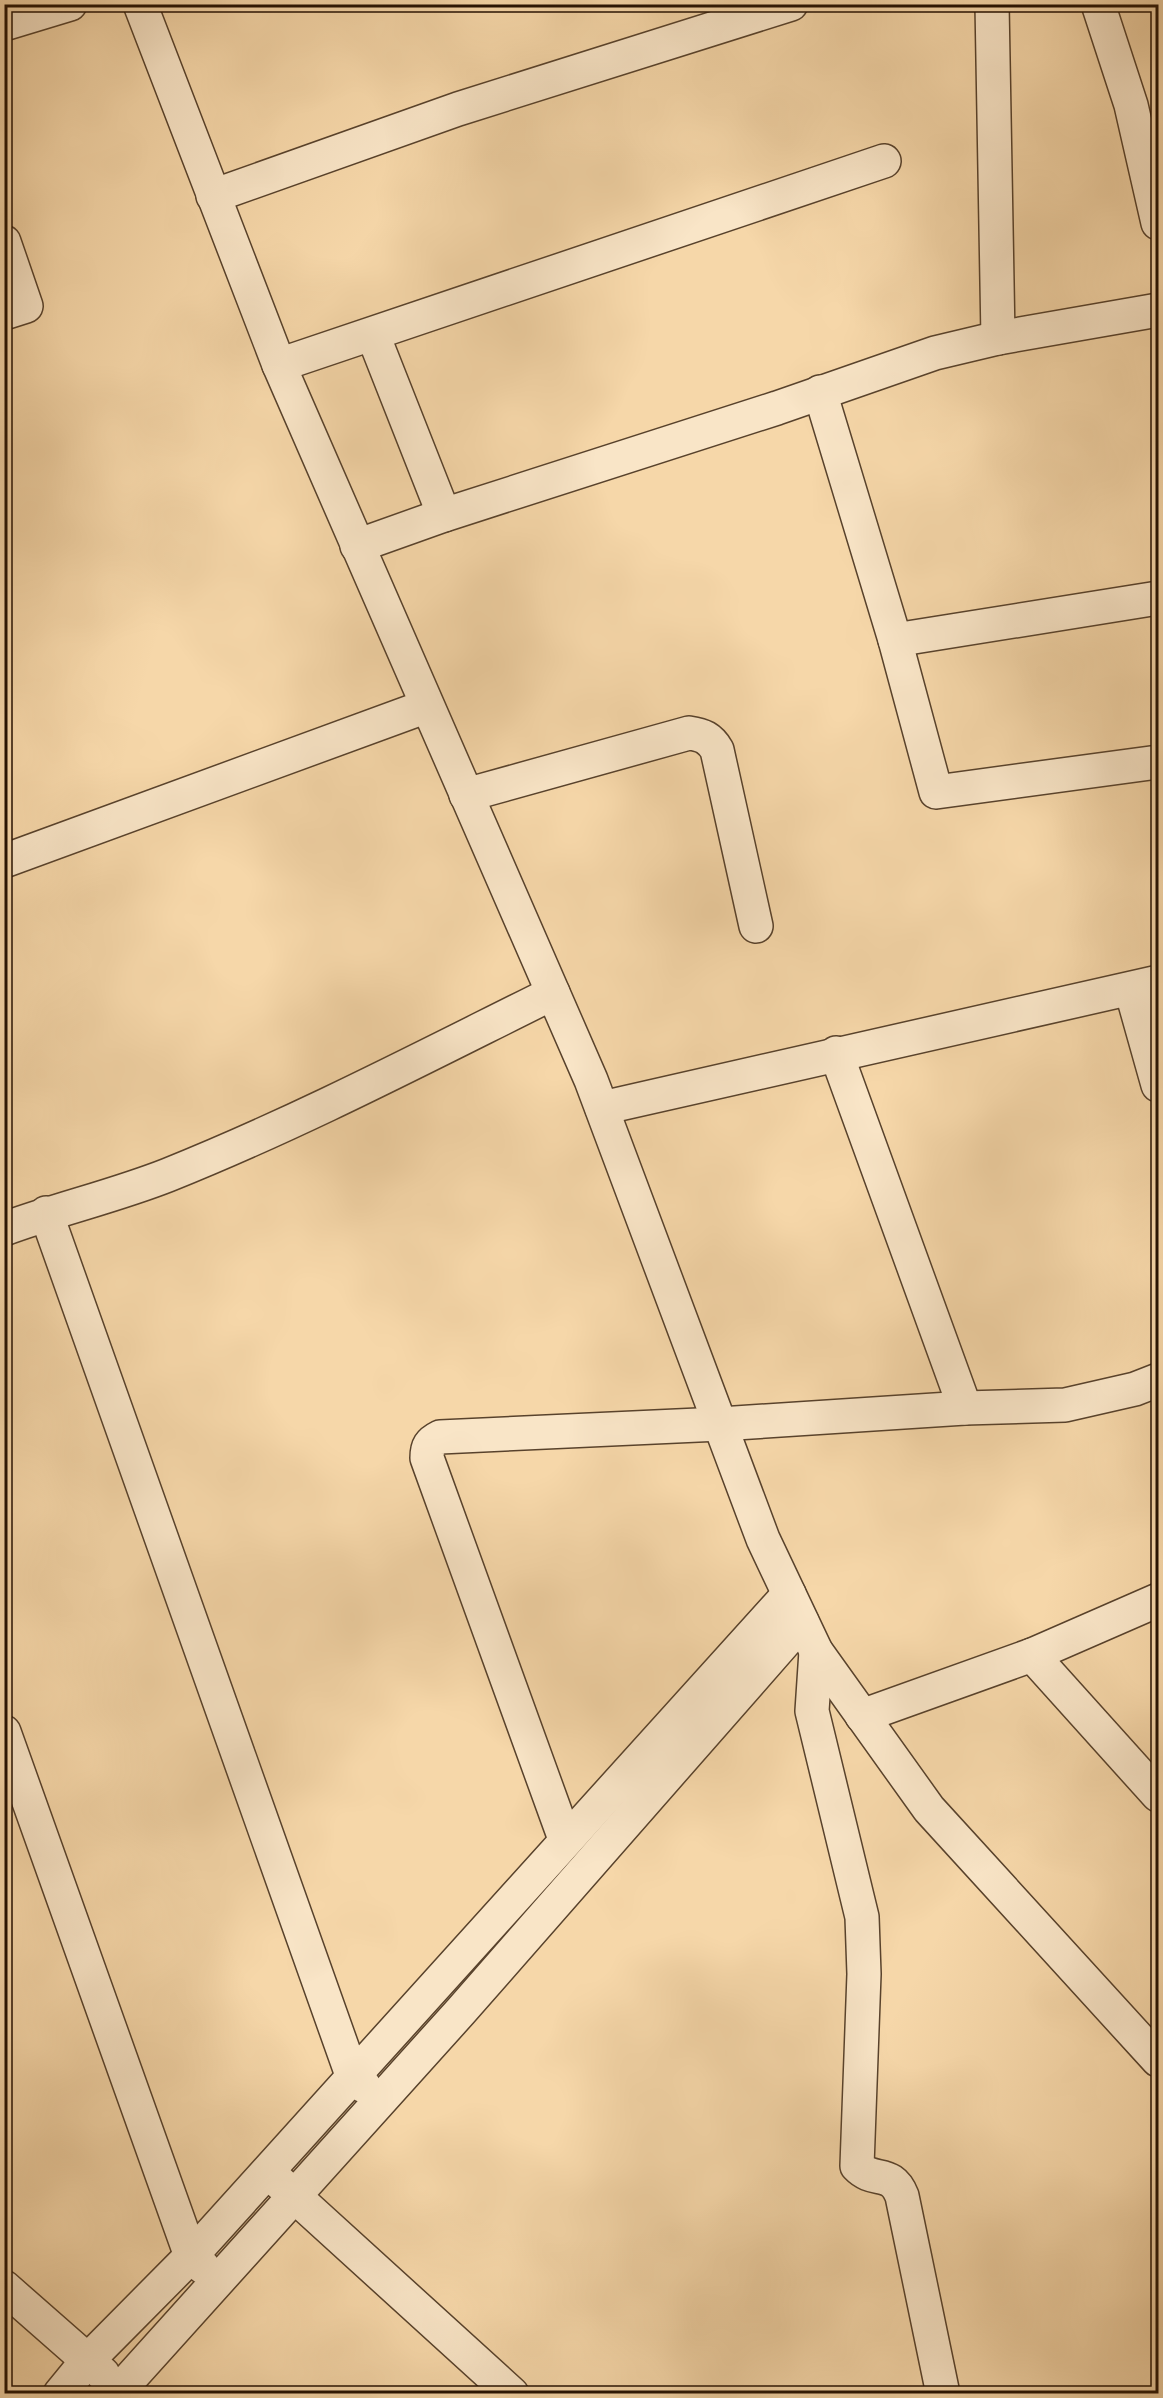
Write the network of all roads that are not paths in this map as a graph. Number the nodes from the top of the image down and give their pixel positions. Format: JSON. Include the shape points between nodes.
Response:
{"nodes":[{"id":1,"x":70,"y":4,"type":"edge"},
{"id":2,"x":140,"y":4,"type":"edge"},
{"id":3,"x":791,"y":4,"type":"edge"},
{"id":4,"x":992,"y":4,"type":"edge"},
{"id":5,"x":1098,"y":4,"type":"edge"},
{"id":6,"x":4,"y":24,"type":"edge"},
{"id":7,"x":884,"y":161,"type":"dead end"},
{"id":8,"x":213,"y":196,"type":"junction"},
{"id":9,"x":1158,"y":222,"type":"edge"},
{"id":10,"x":4,"y":242,"type":"edge"},
{"id":11,"x":1158,"y":310,"type":"edge"},
{"id":12,"x":4,"y":313,"type":"edge"},
{"id":13,"x":373,"y":335,"type":"junction"},
{"id":14,"x":998,"y":338,"type":"junction"},
{"id":15,"x":279,"y":365,"type":"junction"},
{"id":16,"x":820,"y":392,"type":"junction"},
{"id":17,"x":444,"y":514,"type":"junction"},
{"id":18,"x":357,"y":546,"type":"junction"},
{"id":19,"x":1158,"y":598,"type":"edge"},
{"id":20,"x":895,"y":640,"type":"junction"},
{"id":21,"x":427,"y":706,"type":"junction"},
{"id":22,"x":1158,"y":762,"type":"edge"},
{"id":23,"x":466,"y":795,"type":"junction"},
{"id":24,"x":4,"y":861,"type":"edge"},
{"id":25,"x":756,"y":926,"type":"dead end"},
{"id":26,"x":1145,"y":985,"type":"edge"},
{"id":27,"x":553,"y":993,"type":"junction"},
{"id":28,"x":836,"y":1053,"type":"junction"},
{"id":29,"x":1158,"y":1085,"type":"edge"},
{"id":30,"x":602,"y":1108,"type":"junction"},
{"id":31,"x":46,"y":1213,"type":"junction"},
{"id":32,"x":4,"y":1229,"type":"edge"},
{"id":33,"x":1158,"y":1380,"type":"edge"},
{"id":34,"x":965,"y":1408,"type":"junction"},
{"id":35,"x":720,"y":1424,"type":"junction"},
{"id":36,"x":1158,"y":1600,"type":"edge"},
{"id":37,"x":795,"y":1608,"type":"junction"},
{"id":38,"x":816,"y":1651,"type":"junction"},
{"id":39,"x":1032,"y":1655,"type":"junction"},
{"id":40,"x":862,"y":1716,"type":"junction"},
{"id":41,"x":4,"y":1732,"type":"edge"},
{"id":42,"x":1158,"y":1795,"type":"edge"},
{"id":43,"x":565,"y":1839,"type":"junction"},
{"id":44,"x":1158,"y":2060,"type":"edge"},
{"id":45,"x":352,"y":2075,"type":"junction"},
{"id":46,"x":381,"y":2100,"type":"junction"},
{"id":47,"x":267,"y":2170,"type":"junction"},
{"id":48,"x":295,"y":2196,"type":"junction"},
{"id":49,"x":190,"y":2256,"type":"junction"},
{"id":50,"x":218,"y":2281,"type":"junction"},
{"id":51,"x":4,"y":2287,"type":"edge"},
{"id":52,"x":87,"y":2361,"type":"junction"},
{"id":53,"x":497,"y":2389,"type":"edge"},
{"id":54,"x":118,"y":2391,"type":"edge"},
{"id":55,"x":60,"y":2394,"type":"edge"},
{"id":56,"x":943,"y":2394,"type":"edge"}],
"edges":[{"from":1,"to":6,"type":"street"},
{"from":2,"to":8,"type":"street"},
{"from":3,"to":8,"type":"street","via":[[458,109]]},
{"from":4,"to":14,"type":"street"},
{"from":5,"to":9,"type":"street","via":[[1131,105]]},
{"from":7,"to":13,"type":"street"},
{"from":8,"to":15,"type":"street"},
{"from":10,"to":12,"type":"street","via":[[26,306]]},
{"from":11,"to":14,"type":"street"},
{"from":13,"to":15,"type":"street"},
{"from":13,"to":17,"type":"street"},
{"from":14,"to":16,"type":"street","via":[[935,352]]},
{"from":15,"to":18,"type":"street"},
{"from":16,"to":17,"type":"street"},
{"from":16,"to":20,"type":"street"},
{"from":17,"to":18,"type":"street"},
{"from":18,"to":21,"type":"street"},
{"from":19,"to":20,"type":"street"},
{"from":20,"to":22,"type":"street","via":[[936,792]]},
{"from":21,"to":23,"type":"street"},
{"from":21,"to":24,"type":"street"},
{"from":23,"to":25,"type":"street","via":[[689,733],[700,734],[711,740],[717,750]]},
{"from":23,"to":27,"type":"street"},
{"from":26,"to":28,"type":"street"},
{"from":26,"to":29,"type":"street"},
{"from":27,"to":30,"type":"street"},
{"from":27,"to":31,"type":"street","via":[[238,1145],[166,1176]]},
{"from":28,"to":30,"type":"street"},
{"from":28,"to":34,"type":"street"},
{"from":30,"to":35,"type":"street"},
{"from":31,"to":32,"type":"street"},
{"from":31,"to":45,"type":"street"},
{"from":33,"to":34,"type":"street","via":[[1065,1405]]},
{"from":34,"to":35,"type":"street"},
{"from":35,"to":37,"type":"street","via":[[763,1539]]},
{"from":35,"to":43,"type":"street","via":[[440,1437],[427,1448]]},
{"from":36,"to":39,"type":"street"},
{"from":37,"to":38,"type":"street"},
{"from":37,"to":43,"type":"street"},
{"from":37,"to":46,"type":"street"},
{"from":38,"to":40,"type":"street"},
{"from":38,"to":56,"type":"street","via":[[812,1711],[862,1917],[864,1974],[856,2166],[864,2174],[890,2178],[898,2185]]},
{"from":39,"to":40,"type":"street"},
{"from":39,"to":42,"type":"street"},
{"from":40,"to":44,"type":"street","via":[[929,1809]]},
{"from":41,"to":49,"type":"street"},
{"from":43,"to":45,"type":"street"},
{"from":45,"to":46,"type":"street"},
{"from":45,"to":47,"type":"street"},
{"from":46,"to":48,"type":"street"},
{"from":47,"to":48,"type":"street"},
{"from":47,"to":49,"type":"street"},
{"from":48,"to":50,"type":"street"},
{"from":48,"to":53,"type":"street"},
{"from":49,"to":50,"type":"street"},
{"from":49,"to":52,"type":"street"},
{"from":50,"to":54,"type":"street"},
{"from":51,"to":52,"type":"street"},
{"from":52,"to":54,"type":"street"},
{"from":52,"to":55,"type":"street"}]}
